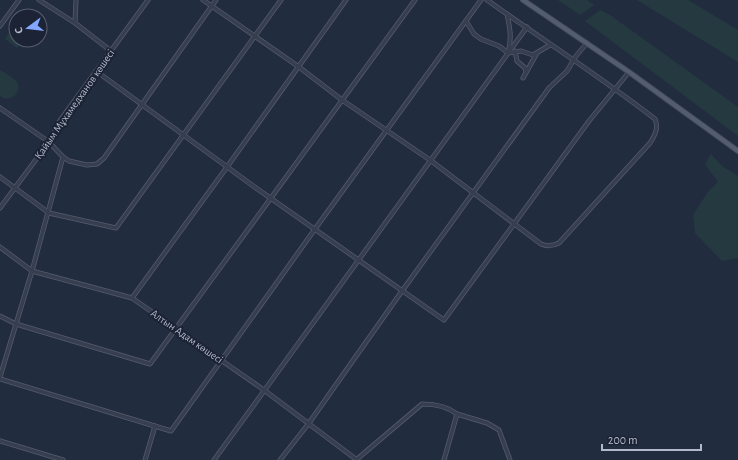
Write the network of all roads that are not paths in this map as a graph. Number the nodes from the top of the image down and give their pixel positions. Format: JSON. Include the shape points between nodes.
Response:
{"nodes":[{"id":1,"x":19,"y":0,"type":"edge"},
{"id":2,"x":39,"y":0,"type":"edge"},
{"id":3,"x":76,"y":0,"type":"edge"},
{"id":4,"x":148,"y":0,"type":"edge"},
{"id":5,"x":203,"y":0,"type":"edge"},
{"id":6,"x":216,"y":0,"type":"edge"},
{"id":7,"x":281,"y":0,"type":"edge"},
{"id":8,"x":346,"y":0,"type":"edge"},
{"id":9,"x":416,"y":0,"type":"edge"},
{"id":10,"x":481,"y":0,"type":"edge"},
{"id":11,"x":487,"y":0,"type":"edge"},
{"id":12,"x":523,"y":0,"type":"edge"},
{"id":13,"x":212,"y":6,"type":"junction"},
{"id":14,"x":507,"y":14,"type":"junction"},
{"id":15,"x":466,"y":21,"type":"junction"},
{"id":16,"x":75,"y":23,"type":"junction"},
{"id":17,"x":0,"y":26,"type":"edge"},
{"id":18,"x":527,"y":28,"type":"junction"},
{"id":19,"x":255,"y":36,"type":"junction"},
{"id":20,"x":587,"y":42,"type":"junction"},
{"id":21,"x":550,"y":45,"type":"junction"},
{"id":22,"x":111,"y":51,"type":"junction"},
{"id":23,"x":515,"y":51,"type":"junction"},
{"id":24,"x":508,"y":53,"type":"junction"},
{"id":25,"x":537,"y":53,"type":"junction"},
{"id":26,"x":573,"y":60,"type":"junction"},
{"id":27,"x":299,"y":67,"type":"junction"},
{"id":28,"x":96,"y":71,"type":"junction"},
{"id":29,"x":526,"y":72,"type":"junction"},
{"id":30,"x":629,"y":72,"type":"junction"},
{"id":31,"x":523,"y":78,"type":"dead end"},
{"id":32,"x":615,"y":88,"type":"junction"},
{"id":33,"x":342,"y":100,"type":"junction"},
{"id":34,"x":142,"y":105,"type":"junction"},
{"id":35,"x":0,"y":108,"type":"edge"},
{"id":36,"x":386,"y":130,"type":"junction"},
{"id":37,"x":184,"y":135,"type":"junction"},
{"id":38,"x":49,"y":142,"type":"junction"},
{"id":39,"x":738,"y":151,"type":"edge"},
{"id":40,"x":63,"y":157,"type":"junction"},
{"id":41,"x":430,"y":160,"type":"junction"},
{"id":42,"x":227,"y":167,"type":"junction"},
{"id":43,"x":0,"y":177,"type":"edge"},
{"id":44,"x":14,"y":188,"type":"junction"},
{"id":45,"x":472,"y":193,"type":"junction"},
{"id":46,"x":271,"y":198,"type":"junction"},
{"id":47,"x":0,"y":208,"type":"edge"},
{"id":48,"x":48,"y":213,"type":"junction"},
{"id":49,"x":514,"y":225,"type":"junction"},
{"id":50,"x":315,"y":229,"type":"junction"},
{"id":51,"x":0,"y":247,"type":"edge"},
{"id":52,"x":358,"y":260,"type":"junction"},
{"id":53,"x":32,"y":272,"type":"junction"},
{"id":54,"x":402,"y":291,"type":"junction"},
{"id":55,"x":132,"y":298,"type":"junction"},
{"id":56,"x":0,"y":316,"type":"edge"},
{"id":57,"x":16,"y":324,"type":"junction"},
{"id":58,"x":176,"y":329,"type":"junction"},
{"id":59,"x":222,"y":360,"type":"junction"},
{"id":60,"x":0,"y":378,"type":"edge"},
{"id":61,"x":264,"y":390,"type":"junction"},
{"id":62,"x":457,"y":414,"type":"junction"},
{"id":63,"x":309,"y":423,"type":"junction"},
{"id":64,"x":155,"y":426,"type":"junction"},
{"id":65,"x":0,"y":441,"type":"edge"},
{"id":66,"x":63,"y":460,"type":"edge"},
{"id":67,"x":145,"y":460,"type":"edge"},
{"id":68,"x":214,"y":460,"type":"edge"},
{"id":69,"x":280,"y":460,"type":"edge"},
{"id":70,"x":357,"y":460,"type":"edge"},
{"id":71,"x":444,"y":460,"type":"edge"},
{"id":72,"x":510,"y":460,"type":"edge"}],
"edges":[{"from":1,"to":17,"type":"street"},
{"from":2,"to":16,"type":"street"},
{"from":3,"to":16,"type":"street"},
{"from":4,"to":22,"type":"street","name":"Қайым Мұхамедханов көшесі"},
{"from":5,"to":13,"type":"street"},
{"from":6,"to":13,"type":"street"},
{"from":7,"to":19,"type":"street"},
{"from":8,"to":27,"type":"street"},
{"from":9,"to":33,"type":"street"},
{"from":10,"to":15,"type":"street"},
{"from":11,"to":14,"type":"street"},
{"from":12,"to":20,"type":"main road"},
{"from":13,"to":19,"type":"street"},
{"from":13,"to":34,"type":"street"},
{"from":14,"to":18,"type":"street"},
{"from":14,"to":24,"type":"street","via":[[511,34]]},
{"from":15,"to":24,"type":"street","via":[[474,34]]},
{"from":15,"to":36,"type":"street"},
{"from":16,"to":22,"type":"street"},
{"from":18,"to":21,"type":"street"},
{"from":18,"to":24,"type":"street"},
{"from":19,"to":27,"type":"street"},
{"from":19,"to":37,"type":"street"},
{"from":20,"to":26,"type":"street"},
{"from":20,"to":30,"type":"main road"},
{"from":21,"to":25,"type":"street"},
{"from":21,"to":26,"type":"street"},
{"from":22,"to":28,"type":"street","name":"Қайым Мұхамедханов көшесі"},
{"from":23,"to":24,"type":"street"},
{"from":23,"to":25,"type":"street"},
{"from":23,"to":29,"type":"street"},
{"from":24,"to":41,"type":"street"},
{"from":25,"to":29,"type":"street"},
{"from":26,"to":32,"type":"street"},
{"from":26,"to":45,"type":"street","via":[[567,71],[549,88]]},
{"from":27,"to":33,"type":"street"},
{"from":27,"to":42,"type":"street"},
{"from":28,"to":34,"type":"street"},
{"from":28,"to":38,"type":"street","name":"Қайым Мұхамедханов көшесі","via":[[59,122]]},
{"from":29,"to":31,"type":"street"},
{"from":30,"to":32,"type":"street"},
{"from":30,"to":39,"type":"main road"},
{"from":32,"to":49,"type":"street"},
{"from":32,"to":49,"type":"street","via":[[655,119],[657,128],[650,143],[559,243],[546,246]]},
{"from":33,"to":36,"type":"street"},
{"from":33,"to":46,"type":"street"},
{"from":34,"to":37,"type":"street"},
{"from":34,"to":40,"type":"street","via":[[97,164],[87,165],[68,161]]},
{"from":35,"to":38,"type":"street"},
{"from":36,"to":41,"type":"street"},
{"from":36,"to":50,"type":"street"},
{"from":37,"to":42,"type":"street"},
{"from":37,"to":48,"type":"street","via":[[116,228]]},
{"from":38,"to":40,"type":"street"},
{"from":38,"to":44,"type":"street","name":"Қайым Мұхамедханов көшесі"},
{"from":40,"to":48,"type":"street"},
{"from":41,"to":45,"type":"street"},
{"from":41,"to":52,"type":"street"},
{"from":42,"to":46,"type":"street"},
{"from":42,"to":55,"type":"street"},
{"from":43,"to":44,"type":"street"},
{"from":44,"to":47,"type":"street","name":"Қайым Мұхамедханов көшесі"},
{"from":44,"to":48,"type":"street"},
{"from":45,"to":49,"type":"street"},
{"from":45,"to":54,"type":"street"},
{"from":46,"to":50,"type":"street"},
{"from":46,"to":58,"type":"street"},
{"from":48,"to":53,"type":"street"},
{"from":49,"to":54,"type":"street","via":[[444,320]]},
{"from":50,"to":52,"type":"street"},
{"from":50,"to":59,"type":"street"},
{"from":51,"to":53,"type":"street","name":"Алтын Адам көшесі"},
{"from":52,"to":54,"type":"street"},
{"from":52,"to":61,"type":"street"},
{"from":53,"to":55,"type":"street","name":"Алтын Адам көшесі"},
{"from":53,"to":57,"type":"street"},
{"from":54,"to":63,"type":"street"},
{"from":55,"to":58,"type":"street","name":"Алтын Адам көшесі"},
{"from":56,"to":57,"type":"street"},
{"from":57,"to":58,"type":"street","via":[[150,364]]},
{"from":57,"to":60,"type":"street"},
{"from":58,"to":59,"type":"street","name":"Алтын Адам көшесі"},
{"from":59,"to":61,"type":"street","name":"Алтын Адам көшесі"},
{"from":59,"to":64,"type":"street","via":[[171,431]]},
{"from":60,"to":64,"type":"street"},
{"from":61,"to":63,"type":"street","name":"Алтын Адам көшесі"},
{"from":61,"to":68,"type":"street"},
{"from":62,"to":70,"type":"street","via":[[451,409],[422,404]]},
{"from":62,"to":71,"type":"street"},
{"from":62,"to":72,"type":"street","via":[[487,423],[499,430]]},
{"from":63,"to":69,"type":"street"},
{"from":63,"to":70,"type":"street","name":"Алтын Адам көшесі"},
{"from":64,"to":67,"type":"street"},
{"from":65,"to":66,"type":"street"}]}
